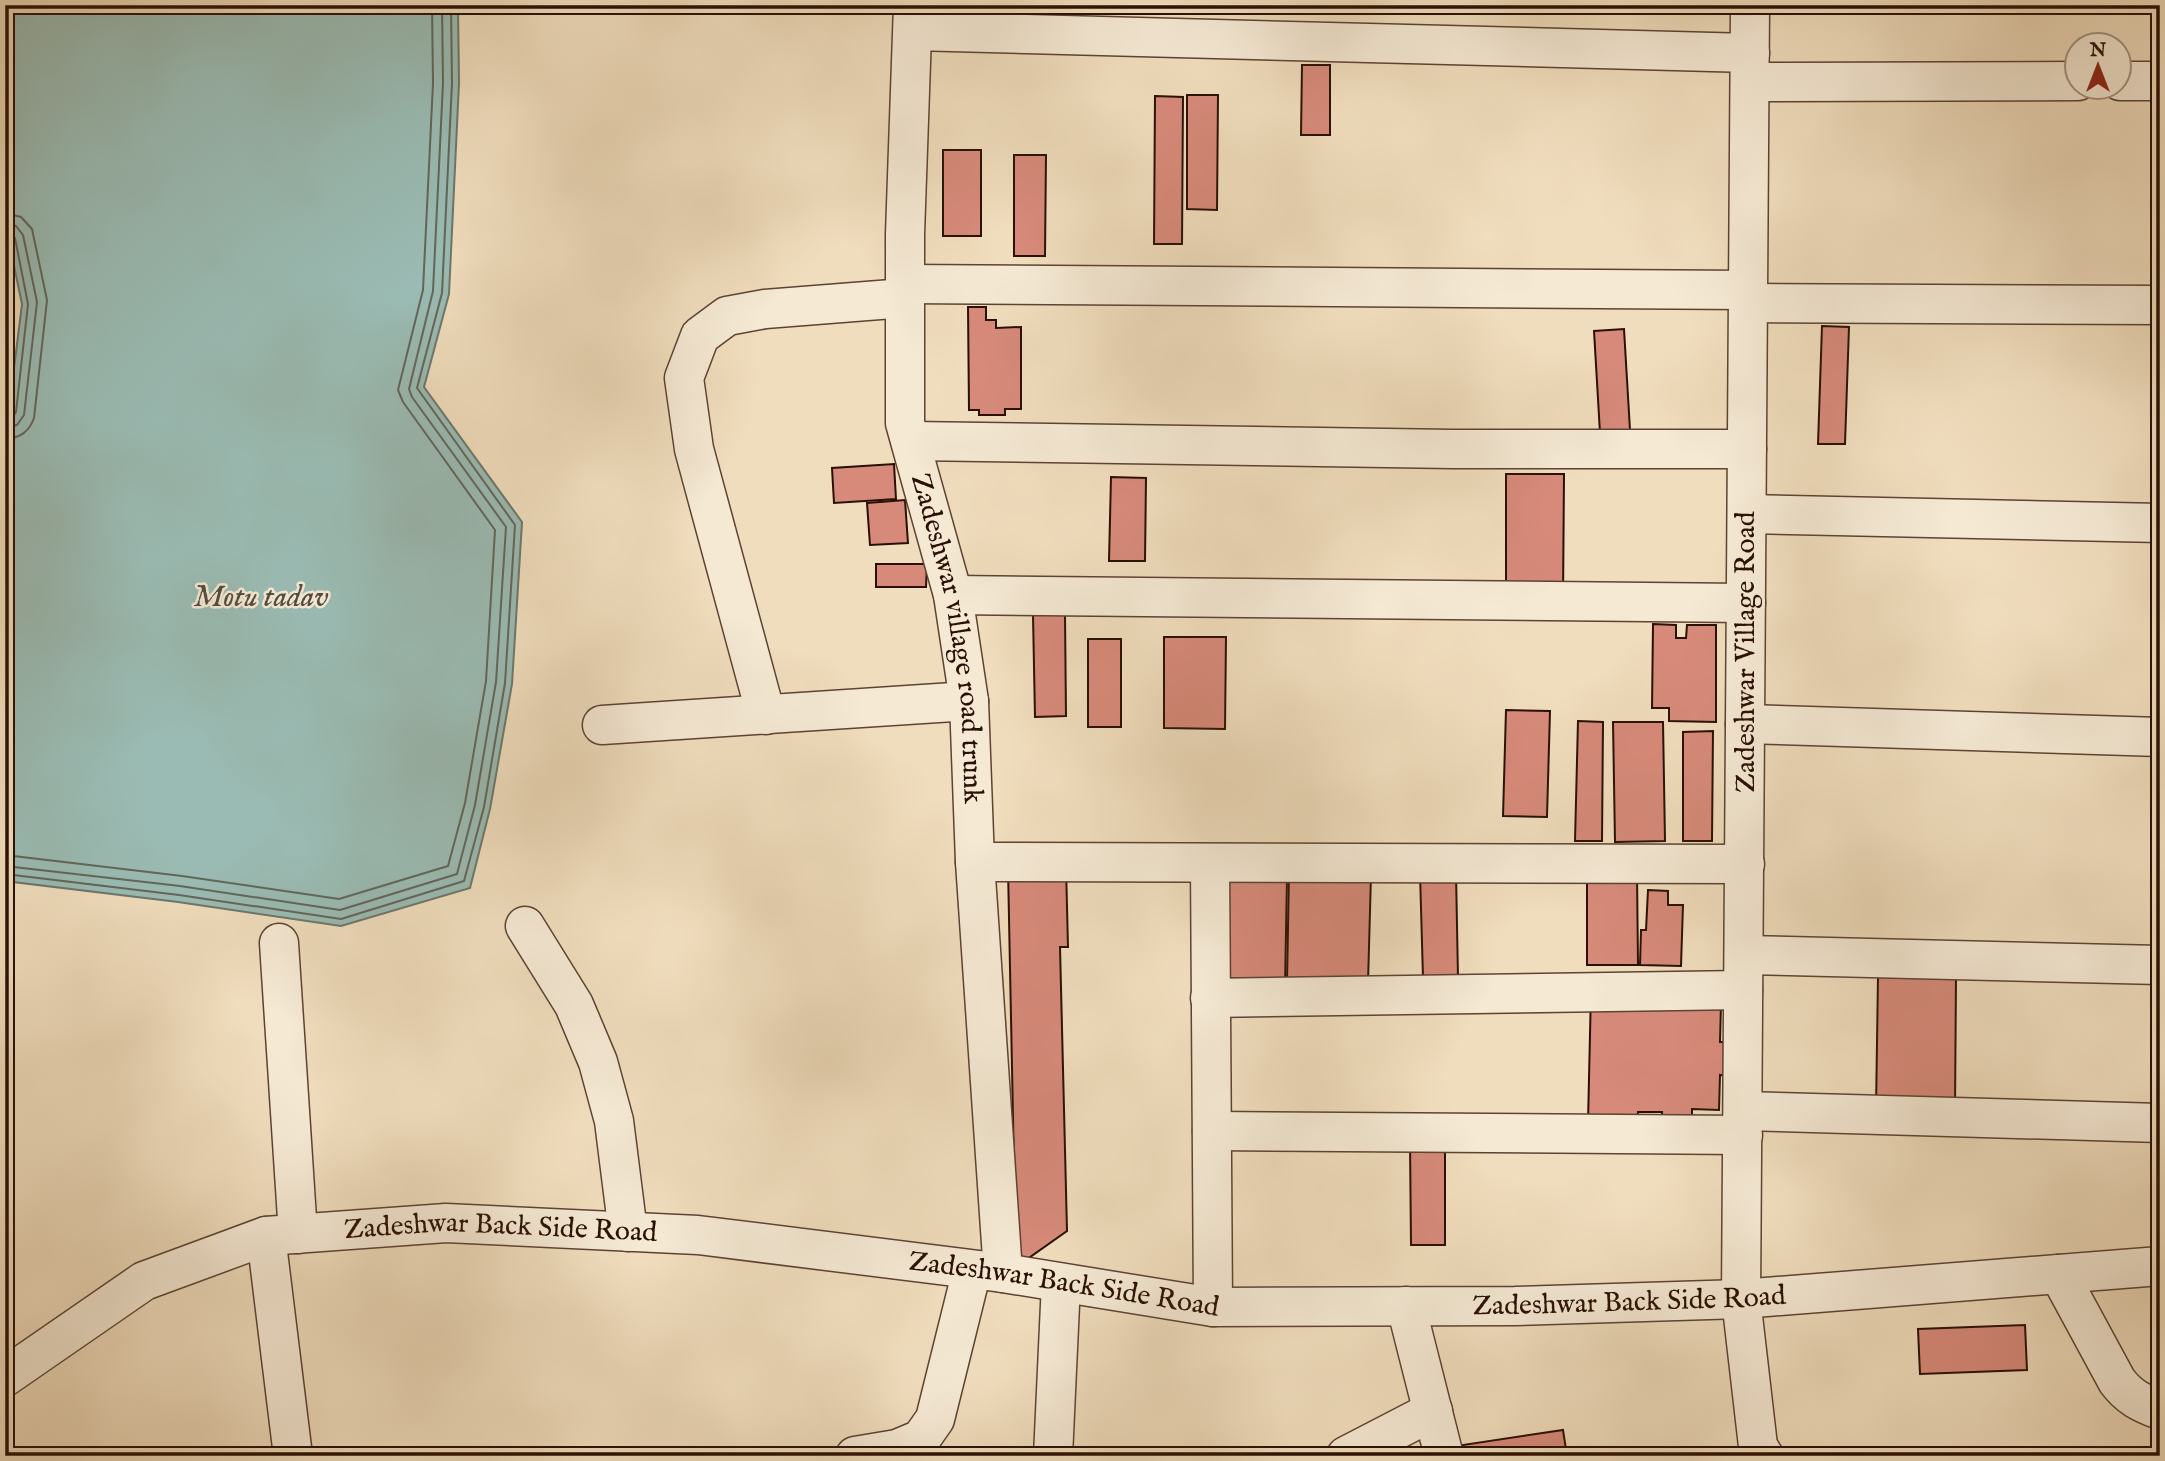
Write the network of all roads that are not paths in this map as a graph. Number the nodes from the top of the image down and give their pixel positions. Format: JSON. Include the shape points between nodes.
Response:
{"nodes":[{"id":1,"x":1750,"y":5,"type":"edge"},
{"id":2,"x":913,"y":18,"type":"edge"},
{"id":3,"x":1750,"y":68,"type":"junction"},
{"id":4,"x":2064,"y":80,"type":"edge"},
{"id":5,"x":2134,"y":81,"type":"edge"},
{"id":6,"x":2160,"y":81,"type":"edge"},
{"id":7,"x":905,"y":291,"type":"junction"},
{"id":8,"x":1748,"y":296,"type":"junction"},
{"id":9,"x":2160,"y":305,"type":"edge"},
{"id":10,"x":911,"y":441,"type":"junction"},
{"id":11,"x":1747,"y":449,"type":"junction"},
{"id":12,"x":1747,"y":514,"type":"junction"},
{"id":13,"x":2160,"y":523,"type":"edge"},
{"id":14,"x":953,"y":595,"type":"junction"},
{"id":15,"x":1746,"y":603,"type":"junction"},
{"id":16,"x":969,"y":701,"type":"junction"},
{"id":17,"x":766,"y":715,"type":"junction"},
{"id":18,"x":1745,"y":724,"type":"junction"},
{"id":19,"x":602,"y":725,"type":"dead end"},
{"id":20,"x":2160,"y":737,"type":"edge"},
{"id":21,"x":975,"y":862,"type":"junction"},
{"id":22,"x":1210,"y":863,"type":"junction"},
{"id":23,"x":1745,"y":864,"type":"junction"},
{"id":24,"x":525,"y":926,"type":"dead end"},
{"id":25,"x":279,"y":943,"type":"dead end"},
{"id":26,"x":2160,"y":965,"type":"edge"},
{"id":27,"x":1744,"y":972,"type":"junction"},
{"id":28,"x":1210,"y":998,"type":"junction"},
{"id":29,"x":1743,"y":1123,"type":"junction"},
{"id":30,"x":2160,"y":1123,"type":"edge"},
{"id":31,"x":1212,"y":1131,"type":"junction"},
{"id":32,"x":628,"y":1231,"type":"junction"},
{"id":33,"x":282,"y":1235,"type":"junction"},
{"id":34,"x":2160,"y":1266,"type":"edge"},
{"id":35,"x":988,"y":1271,"type":"junction"},
{"id":36,"x":2059,"y":1274,"type":"junction"},
{"id":37,"x":1061,"y":1283,"type":"junction"},
{"id":38,"x":1741,"y":1299,"type":"junction"},
{"id":39,"x":1406,"y":1306,"type":"junction"},
{"id":40,"x":1213,"y":1307,"type":"junction"},
{"id":41,"x":5,"y":1377,"type":"edge"},
{"id":42,"x":2160,"y":1410,"type":"edge"},
{"id":43,"x":1433,"y":1411,"type":"junction"},
{"id":44,"x":293,"y":1456,"type":"edge"},
{"id":45,"x":855,"y":1456,"type":"edge"},
{"id":46,"x":1053,"y":1456,"type":"edge"},
{"id":47,"x":1346,"y":1456,"type":"edge"},
{"id":48,"x":1444,"y":1456,"type":"edge"},
{"id":49,"x":1764,"y":1456,"type":"edge"}],
"edges":[{"from":1,"to":3,"type":"street","name":"Zadeshwar Village Road"},
{"from":2,"to":3,"type":"street"},
{"from":2,"to":7,"type":"street","name":"Zadeshwar village road trunk"},
{"from":3,"to":4,"type":"street"},
{"from":3,"to":8,"type":"street","name":"Zadeshwar Village Road"},
{"from":5,"to":6,"type":"street"},
{"from":7,"to":8,"type":"street"},
{"from":7,"to":10,"type":"street","name":"Zadeshwar village road trunk","via":[[905,423]]},
{"from":7,"to":17,"type":"street","via":[[727,316],[699,336],[684,379],[694,449]]},
{"from":8,"to":9,"type":"street"},
{"from":8,"to":11,"type":"street","name":"Zadeshwar Village Road"},
{"from":10,"to":11,"type":"street"},
{"from":10,"to":14,"type":"street","name":"Zadeshwar village road trunk"},
{"from":11,"to":12,"type":"street","name":"Zadeshwar Village Road"},
{"from":12,"to":13,"type":"street"},
{"from":12,"to":15,"type":"street","name":"Zadeshwar Village Road"},
{"from":14,"to":15,"type":"street"},
{"from":14,"to":16,"type":"street","name":"Zadeshwar village road trunk"},
{"from":15,"to":18,"type":"street","name":"Zadeshwar Village Road"},
{"from":16,"to":17,"type":"street"},
{"from":16,"to":21,"type":"street","name":"Zadeshwar village road trunk"},
{"from":17,"to":19,"type":"street"},
{"from":18,"to":20,"type":"street"},
{"from":18,"to":23,"type":"street","name":"Zadeshwar Village Road"},
{"from":21,"to":22,"type":"street"},
{"from":21,"to":35,"type":"street","name":"Zadeshwar village road trunk"},
{"from":22,"to":23,"type":"street"},
{"from":22,"to":28,"type":"street"},
{"from":23,"to":27,"type":"street","name":"Zadeshwar Village Road"},
{"from":24,"to":32,"type":"street","via":[[574,1005],[598,1062],[614,1121]]},
{"from":25,"to":33,"type":"street"},
{"from":26,"to":27,"type":"street"},
{"from":27,"to":28,"type":"street"},
{"from":27,"to":29,"type":"street","name":"Zadeshwar Village Road"},
{"from":28,"to":31,"type":"street"},
{"from":29,"to":30,"type":"street"},
{"from":29,"to":31,"type":"street"},
{"from":29,"to":38,"type":"street","name":"Zadeshwar Village Road"},
{"from":31,"to":40,"type":"street"},
{"from":32,"to":33,"type":"street","name":"Zadeshwar Back Side Road","via":[[446,1223]]},
{"from":32,"to":35,"type":"street","name":"Zadeshwar Back Side Road","via":[[698,1235]]},
{"from":33,"to":41,"type":"street","name":"Zadeshwar Back Side Road","via":[[144,1282]]},
{"from":33,"to":44,"type":"street"},
{"from":34,"to":36,"type":"street","name":"Zadeshwar Back Side Road"},
{"from":35,"to":37,"type":"street","name":"Zadeshwar Back Side Road"},
{"from":35,"to":45,"type":"street","name":"Zadeshwar village road trunk","via":[[935,1419],[921,1439],[897,1449]]},
{"from":36,"to":38,"type":"street","name":"Zadeshwar Back Side Road"},
{"from":36,"to":42,"type":"street","via":[[2117,1381],[2136,1401]]},
{"from":37,"to":40,"type":"street","name":"Zadeshwar Back Side Road"},
{"from":37,"to":46,"type":"street"},
{"from":38,"to":39,"type":"street","name":"Zadeshwar Back Side Road"},
{"from":38,"to":49,"type":"street","name":"Zadeshwar Village Road","via":[[1758,1446]]},
{"from":39,"to":40,"type":"street","name":"Zadeshwar Back Side Road"},
{"from":39,"to":43,"type":"street"},
{"from":43,"to":47,"type":"street"},
{"from":43,"to":48,"type":"street"}]}
